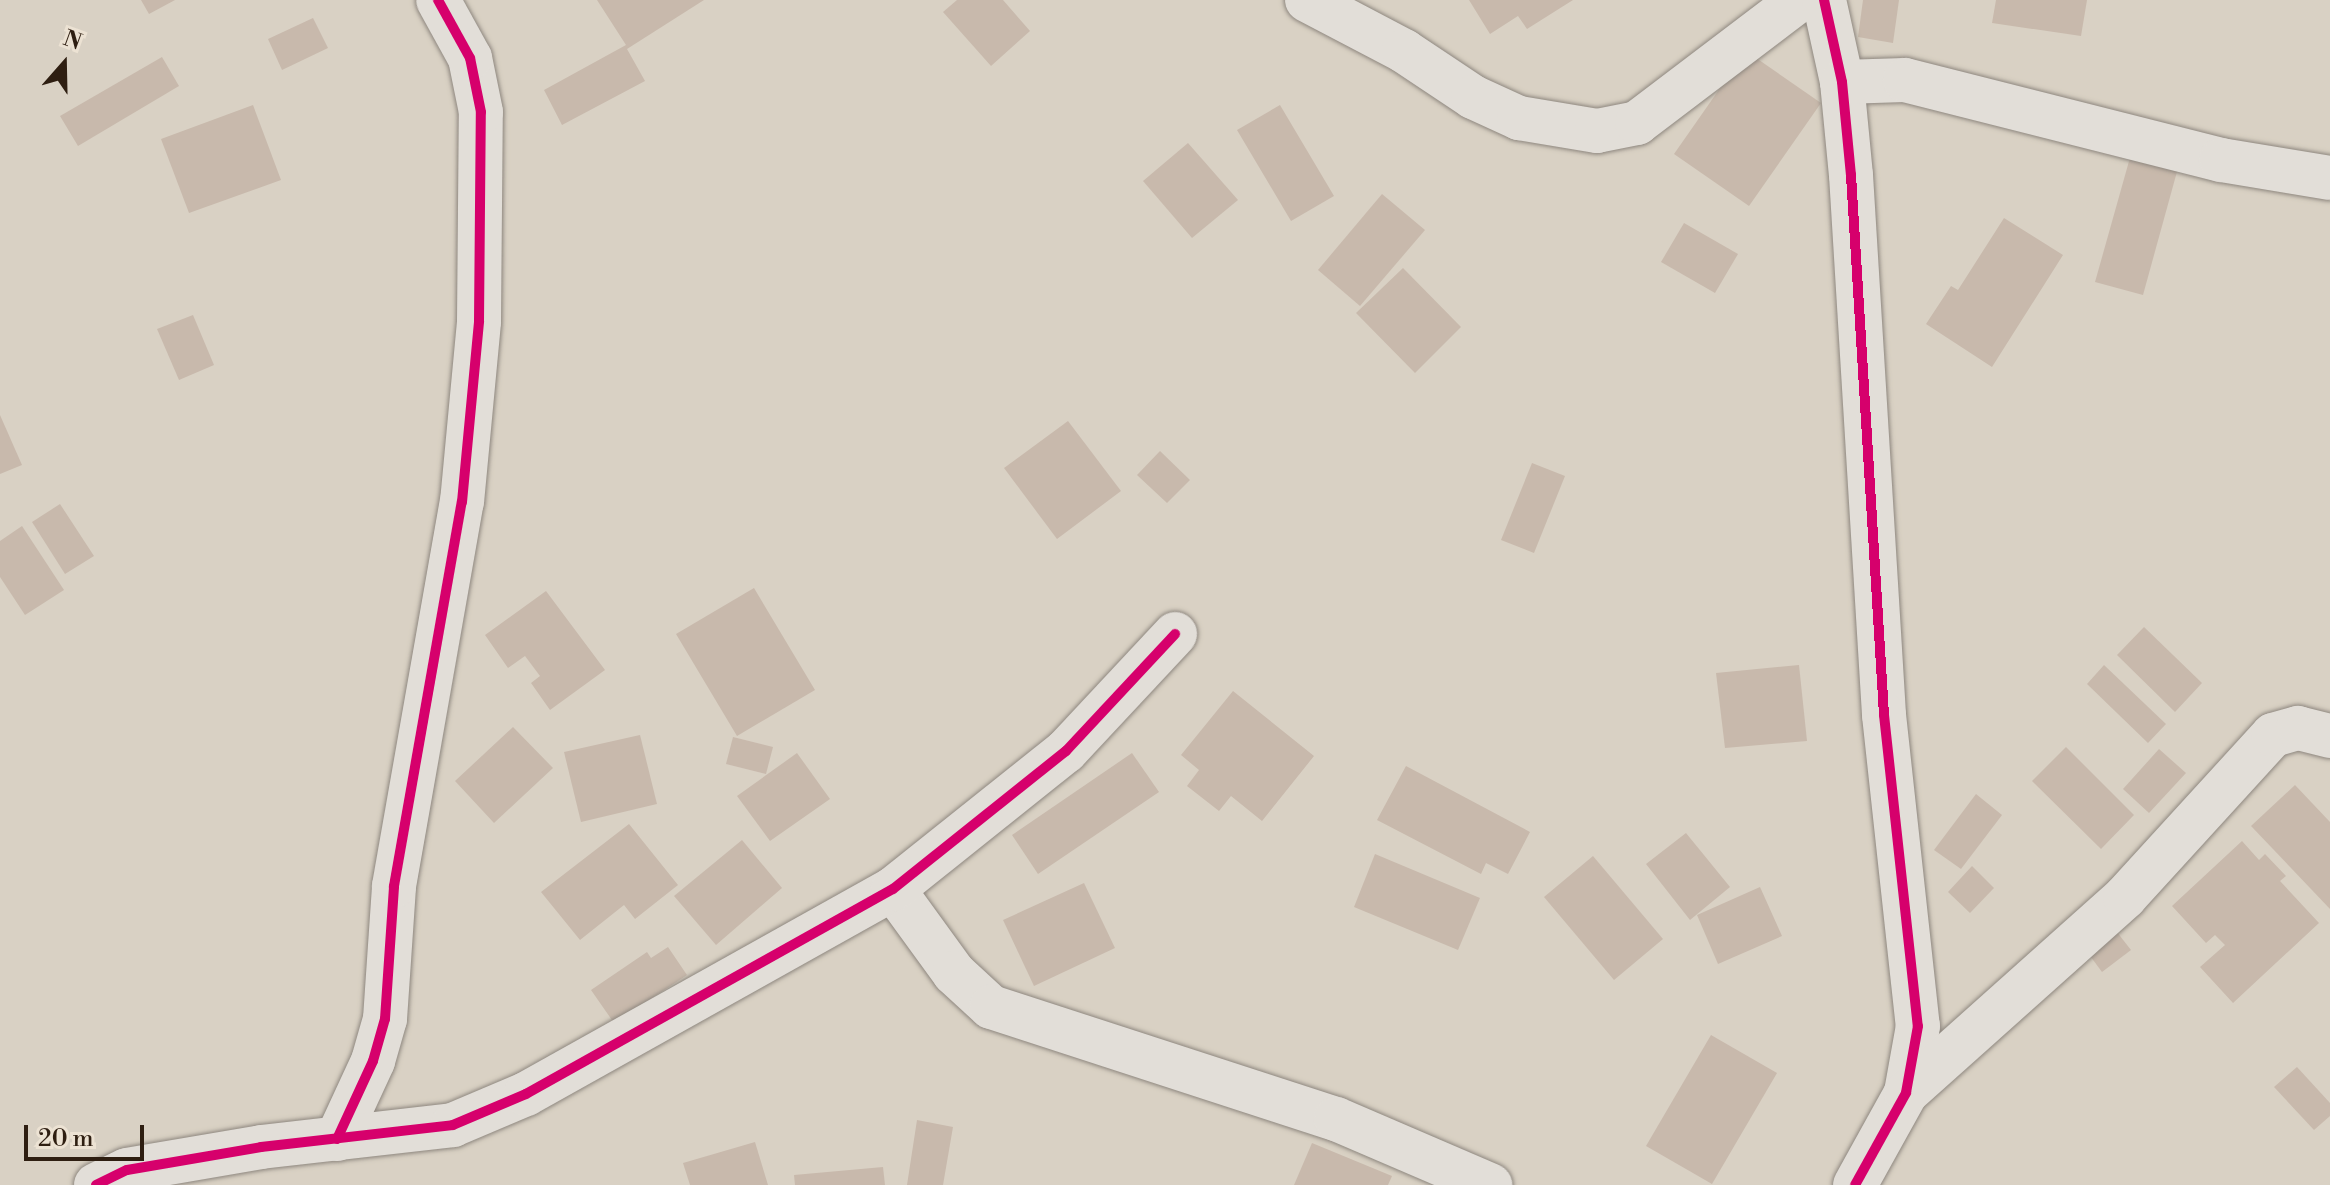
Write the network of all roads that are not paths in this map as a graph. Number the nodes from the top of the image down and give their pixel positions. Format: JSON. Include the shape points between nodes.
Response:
{"nodes":[{"id":1,"x":438,"y":0,"type":"edge"},
{"id":2,"x":1307,"y":0,"type":"edge"},
{"id":3,"x":1799,"y":0,"type":"edge"},
{"id":4,"x":1824,"y":0,"type":"edge"},
{"id":5,"x":1842,"y":82,"type":"junction"},
{"id":6,"x":2330,"y":178,"type":"edge"},
{"id":7,"x":1175,"y":634,"type":"dead end"},
{"id":8,"x":2330,"y":736,"type":"edge"},
{"id":9,"x":893,"y":889,"type":"junction"},
{"id":10,"x":1906,"y":1093,"type":"junction"},
{"id":11,"x":337,"y":1139,"type":"junction"},
{"id":12,"x":96,"y":1185,"type":"edge"},
{"id":13,"x":1490,"y":1185,"type":"edge"},
{"id":14,"x":1855,"y":1185,"type":"edge"}],
"edges":[{"from":1,"to":11,"type":"street","via":[[470,58],[481,112],[479,321],[462,502],[394,886],[385,1019],[373,1061]]},
{"from":2,"to":3,"type":"street","via":[[1404,51],[1473,97],[1519,118],[1597,131],[1637,123]]},
{"from":4,"to":5,"type":"street"},
{"from":5,"to":6,"type":"street","via":[[1905,80],[2221,160]]},
{"from":5,"to":10,"type":"street","via":[[1884,715],[1918,1026]]},
{"from":7,"to":9,"type":"street","via":[[1066,751]]},
{"from":8,"to":10,"type":"street","via":[[2298,728],[2273,735],[2125,897]]},
{"from":9,"to":11,"type":"street","via":[[526,1094],[453,1125]]},
{"from":9,"to":13,"type":"street","via":[[954,973],[991,1007],[1336,1119]]},
{"from":10,"to":14,"type":"street"},
{"from":11,"to":12,"type":"street","via":[[127,1170]]}]}
